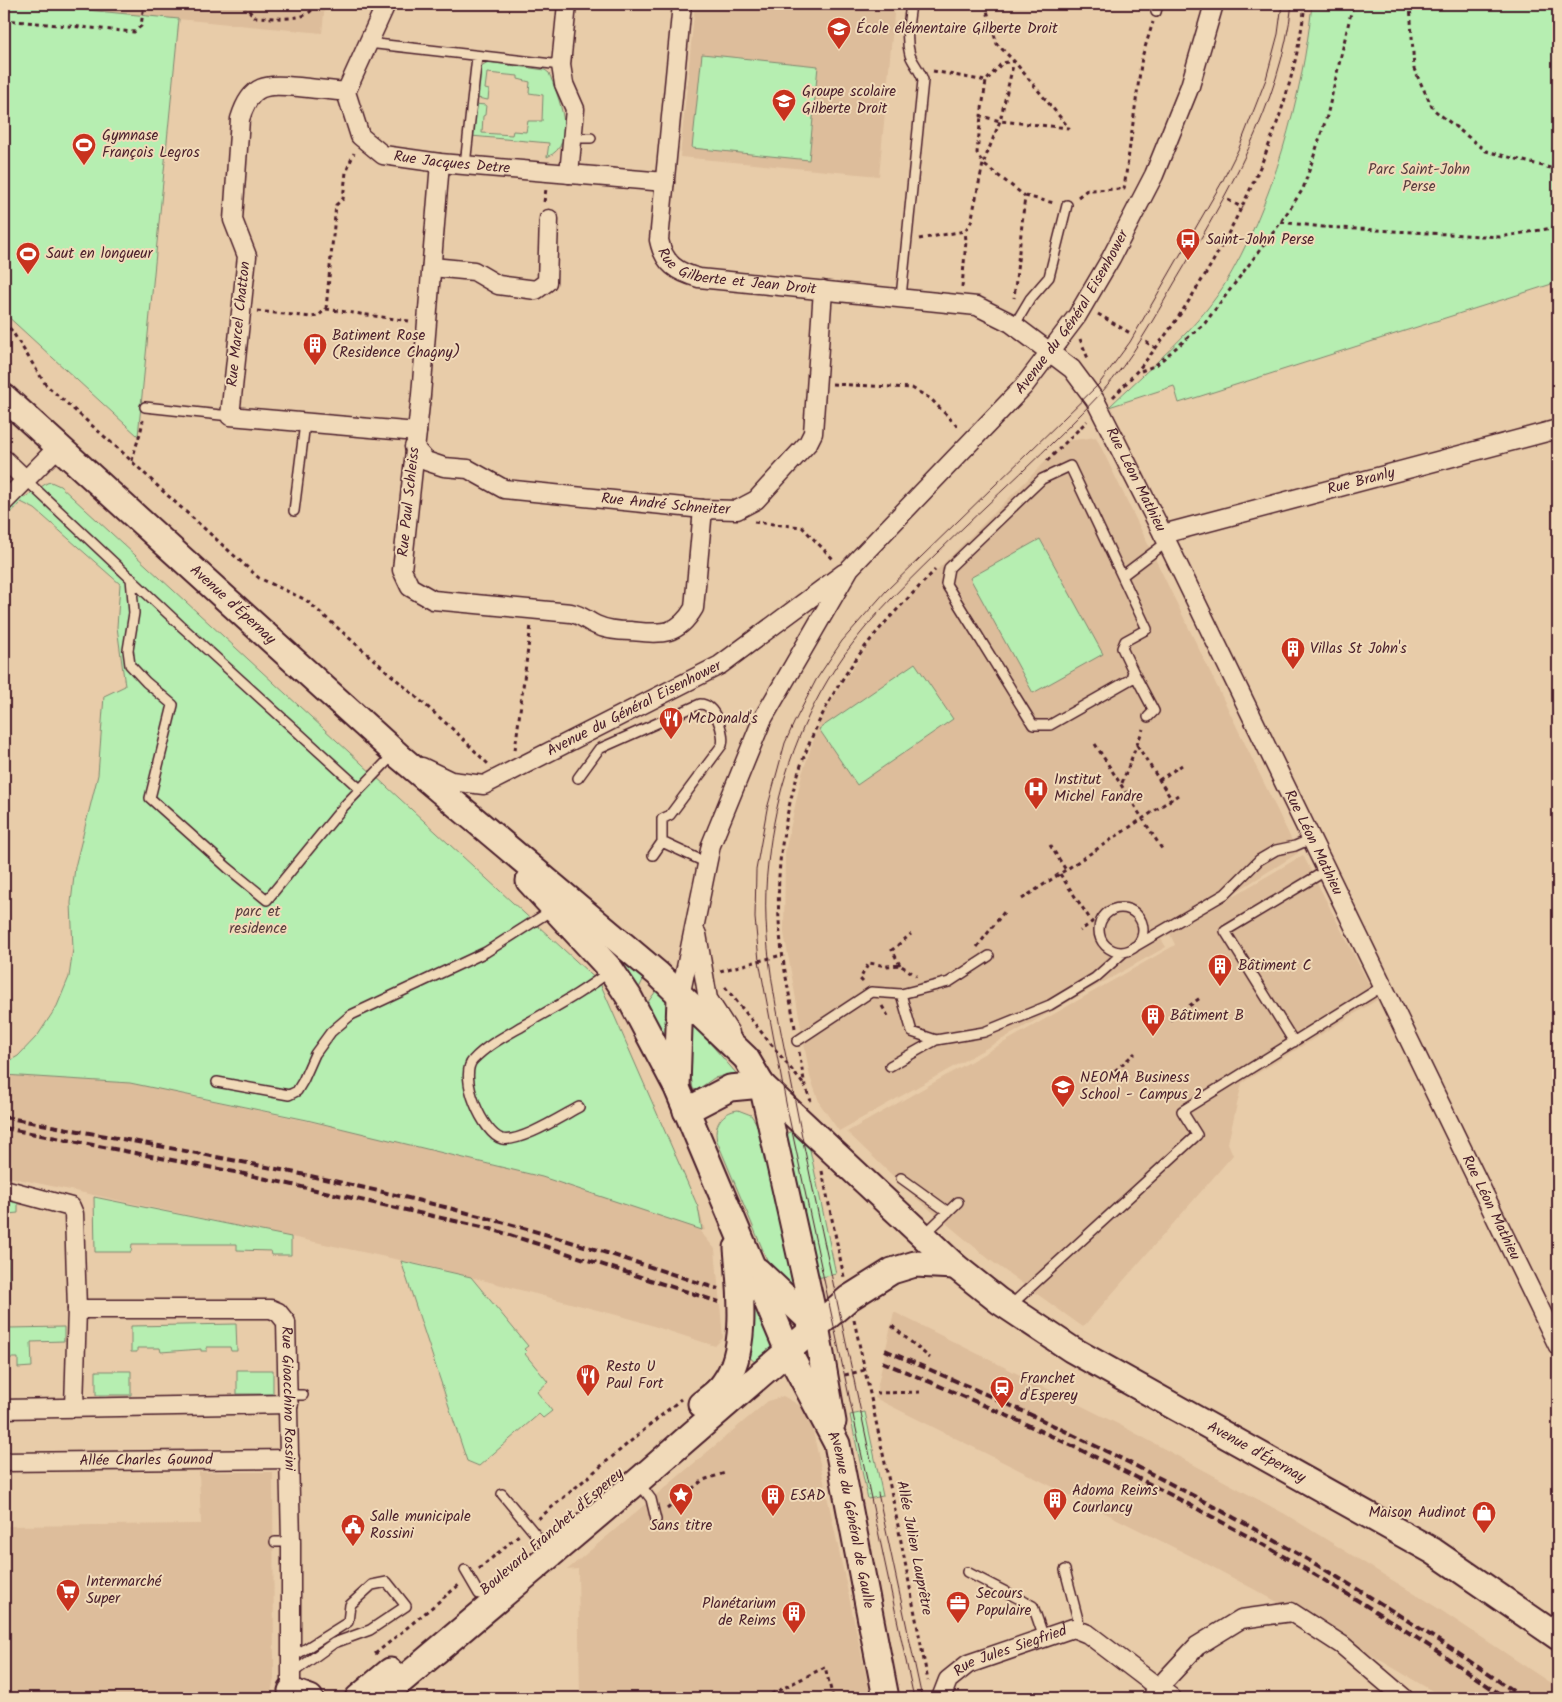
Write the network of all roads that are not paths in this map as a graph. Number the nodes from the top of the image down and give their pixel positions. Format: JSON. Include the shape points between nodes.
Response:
{"nodes":[{"id":1,"x":386,"y":4,"type":"edge"},
{"id":2,"x":567,"y":4,"type":"edge"},
{"id":3,"x":682,"y":4,"type":"edge"},
{"id":4,"x":911,"y":4,"type":"edge"},
{"id":5,"x":1214,"y":4,"type":"edge"},
{"id":6,"x":368,"y":43,"type":"junction"},
{"id":7,"x":477,"y":57,"type":"junction"},
{"id":8,"x":561,"y":65,"type":"junction"},
{"id":9,"x":346,"y":92,"type":"junction"},
{"id":10,"x":440,"y":163,"type":"junction"},
{"id":11,"x":466,"y":165,"type":"junction"},
{"id":12,"x":569,"y":174,"type":"junction"},
{"id":13,"x":665,"y":182,"type":"junction"},
{"id":14,"x":1067,"y":205,"type":"dead end"},
{"id":15,"x":549,"y":219,"type":"dead end"},
{"id":16,"x":432,"y":267,"type":"junction"},
{"id":17,"x":823,"y":290,"type":"junction"},
{"id":18,"x":901,"y":297,"type":"junction"},
{"id":19,"x":1013,"y":325,"type":"junction"},
{"id":20,"x":1050,"y":352,"type":"junction"},
{"id":21,"x":4,"y":397,"type":"edge"},
{"id":22,"x":145,"y":407,"type":"road end"},
{"id":23,"x":230,"y":416,"type":"junction"},
{"id":24,"x":305,"y":423,"type":"junction"},
{"id":25,"x":1558,"y":429,"type":"edge"},
{"id":26,"x":416,"y":440,"type":"junction"},
{"id":27,"x":58,"y":447,"type":"junction"},
{"id":28,"x":4,"y":459,"type":"edge"},
{"id":29,"x":26,"y":479,"type":"junction"},
{"id":30,"x":4,"y":502,"type":"edge"},
{"id":31,"x":703,"y":509,"type":"junction"},
{"id":32,"x":294,"y":511,"type":"dead end"},
{"id":33,"x":1165,"y":538,"type":"junction"},
{"id":34,"x":850,"y":568,"type":"junction"},
{"id":35,"x":1122,"y":576,"type":"junction"},
{"id":36,"x":131,"y":578,"type":"junction"},
{"id":37,"x":1133,"y":671,"type":"junction"},
{"id":38,"x":1148,"y":716,"type":"road end"},
{"id":39,"x":398,"y":755,"type":"junction"},
{"id":40,"x":578,"y":778,"type":"dead end"},
{"id":41,"x":360,"y":789,"type":"junction"},
{"id":42,"x":463,"y":810,"type":"junction"},
{"id":43,"x":1312,"y":839,"type":"junction"},
{"id":44,"x":662,"y":842,"type":"junction"},
{"id":45,"x":653,"y":855,"type":"dead end"},
{"id":46,"x":706,"y":863,"type":"junction"},
{"id":47,"x":1327,"y":870,"type":"junction"},
{"id":48,"x":554,"y":908,"type":"junction"},
{"id":49,"x":694,"y":921,"type":"junction"},
{"id":50,"x":1134,"y":947,"type":"junction"},
{"id":51,"x":1124,"y":952,"type":"junction"},
{"id":52,"x":989,"y":956,"type":"dead end"},
{"id":53,"x":611,"y":970,"type":"junction"},
{"id":54,"x":1383,"y":986,"type":"junction"},
{"id":55,"x":902,"y":994,"type":"junction"},
{"id":56,"x":680,"y":997,"type":"junction"},
{"id":57,"x":936,"y":1040,"type":"junction"},
{"id":58,"x":797,"y":1041,"type":"road end"},
{"id":59,"x":1294,"y":1042,"type":"junction"},
{"id":60,"x":746,"y":1058,"type":"junction"},
{"id":61,"x":890,"y":1066,"type":"dead end"},
{"id":62,"x":217,"y":1082,"type":"dead end"},
{"id":63,"x":762,"y":1084,"type":"junction"},
{"id":64,"x":677,"y":1088,"type":"junction"},
{"id":65,"x":579,"y":1107,"type":"dead end"},
{"id":66,"x":686,"y":1111,"type":"junction"},
{"id":67,"x":901,"y":1178,"type":"dead end"},
{"id":68,"x":4,"y":1189,"type":"edge"},
{"id":69,"x":958,"y":1202,"type":"dead end"},
{"id":70,"x":948,"y":1212,"type":"junction"},
{"id":71,"x":735,"y":1226,"type":"junction"},
{"id":72,"x":924,"y":1236,"type":"junction"},
{"id":73,"x":751,"y":1264,"type":"junction"},
{"id":74,"x":955,"y":1266,"type":"junction"},
{"id":75,"x":1009,"y":1307,"type":"junction"},
{"id":76,"x":77,"y":1309,"type":"junction"},
{"id":77,"x":816,"y":1326,"type":"junction"},
{"id":78,"x":1558,"y":1346,"type":"edge"},
{"id":79,"x":788,"y":1350,"type":"junction"},
{"id":80,"x":294,"y":1398,"type":"junction"},
{"id":81,"x":4,"y":1408,"type":"edge"},
{"id":82,"x":74,"y":1408,"type":"junction"},
{"id":83,"x":837,"y":1444,"type":"junction"},
{"id":84,"x":290,"y":1459,"type":"junction"},
{"id":85,"x":4,"y":1462,"type":"edge"},
{"id":86,"x":638,"y":1481,"type":"junction"},
{"id":87,"x":502,"y":1494,"type":"dead end"},
{"id":88,"x":656,"y":1520,"type":"road end"},
{"id":89,"x":535,"y":1533,"type":"junction"},
{"id":90,"x":1065,"y":1570,"type":"dead end"},
{"id":91,"x":967,"y":1572,"type":"dead end"},
{"id":92,"x":1081,"y":1631,"type":"junction"},
{"id":93,"x":1558,"y":1637,"type":"edge"},
{"id":94,"x":1044,"y":1638,"type":"junction"},
{"id":95,"x":294,"y":1686,"type":"edge"},
{"id":96,"x":935,"y":1692,"type":"edge"},
{"id":97,"x":1161,"y":1695,"type":"edge"},
{"id":98,"x":358,"y":1698,"type":"edge"},
{"id":99,"x":381,"y":1698,"type":"edge"},
{"id":100,"x":886,"y":1698,"type":"edge"},
{"id":101,"x":1404,"y":1698,"type":"edge"}],
"edges":[{"from":1,"to":6,"type":"street"},
{"from":2,"to":8,"type":"street"},
{"from":3,"to":13,"type":"street","name":"Rue Gilberte et Jean Droit"},
{"from":4,"to":18,"type":"lane","via":[[908,39],[911,57],[923,80]]},
{"from":5,"to":20,"type":"street","name":"Avenue du Général Eisenhower","via":[[1190,86],[1154,175],[1077,316]]},
{"from":6,"to":7,"type":"lane"},
{"from":6,"to":9,"type":"street"},
{"from":7,"to":8,"type":"lane"},
{"from":7,"to":11,"type":"lane"},
{"from":8,"to":12,"type":"street","via":[[582,138]]},
{"from":9,"to":10,"type":"street","name":"Rue Jacques Detre","via":[[360,136],[383,155]]},
{"from":9,"to":23,"type":"street","name":"Rue Marcel Chatton","via":[[271,84],[256,91],[245,104],[240,119],[233,220],[247,256]]},
{"from":10,"to":11,"type":"street","name":"Rue Jacques Detre"},
{"from":10,"to":16,"type":"street","name":"Rue Paul Schleiss"},
{"from":11,"to":12,"type":"street","name":"Rue Jacques Detre"},
{"from":12,"to":13,"type":"street","name":"Rue Jacques Detre"},
{"from":13,"to":17,"type":"street","name":"Rue Gilberte et Jean Droit","via":[[659,240],[661,252],[668,263],[681,273],[700,278]]},
{"from":14,"to":19,"type":"lane","via":[[1048,277]]},
{"from":15,"to":16,"type":"street","via":[[547,282],[536,290],[498,285],[474,271]]},
{"from":16,"to":26,"type":"street","name":"Rue Paul Schleiss"},
{"from":17,"to":18,"type":"street","name":"Rue Gilberte et Jean Droit"},
{"from":17,"to":31,"type":"street","name":"Rue André Schneiter","via":[[813,433],[808,443],[756,500],[738,509]]},
{"from":18,"to":19,"type":"street","name":"Rue Gilberte et Jean Droit","via":[[977,306]]},
{"from":19,"to":20,"type":"street","name":"Rue Gilberte et Jean Droit"},
{"from":20,"to":33,"type":"street","name":"Rue Léon Mathieu","via":[[1072,369],[1095,400]]},
{"from":20,"to":34,"type":"street","name":"Avenue du Général Eisenhower","via":[[1024,386]]},
{"from":21,"to":27,"type":"main road","name":"Avenue d'Épernay"},
{"from":22,"to":23,"type":"lane"},
{"from":23,"to":24,"type":"street"},
{"from":24,"to":26,"type":"street"},
{"from":24,"to":32,"type":"lane"},
{"from":25,"to":33,"type":"street","name":"Rue Branly"},
{"from":26,"to":31,"type":"street","name":"Rue André Schneiter","via":[[426,461],[444,467],[468,469],[504,489]]},
{"from":26,"to":31,"type":"street","name":"Rue Paul Schleiss","via":[[402,570],[410,587],[433,600],[582,615],[609,630],[662,634],[675,630],[686,622],[694,608]]},
{"from":27,"to":29,"type":"street"},
{"from":27,"to":39,"type":"main road","name":"Avenue d'Épernay"},
{"from":28,"to":29,"type":"street"},
{"from":29,"to":30,"type":"street"},
{"from":29,"to":36,"type":"lane"},
{"from":33,"to":35,"type":"lane"},
{"from":33,"to":43,"type":"street","name":"Rue Léon Mathieu"},
{"from":34,"to":39,"type":"street","name":"Avenue du Général Eisenhower","via":[[720,665],[484,785],[451,781]]},
{"from":34,"to":46,"type":"street","name":"Avenue du Général Eisenhower","via":[[762,720]]},
{"from":35,"to":37,"type":"lane","via":[[1147,629],[1125,640],[1122,648]]},
{"from":35,"to":37,"type":"lane","via":[[1070,466],[1042,479],[949,568],[946,584],[1034,725],[1050,725],[1131,679]]},
{"from":36,"to":41,"type":"lane"},
{"from":36,"to":41,"type":"lane","via":[[134,613],[128,650],[130,665],[173,705],[150,798],[267,900]]},
{"from":37,"to":38,"type":"lane","via":[[1154,711]]},
{"from":39,"to":41,"type":"lane"},
{"from":39,"to":42,"type":"main road","name":"Avenue d'Épernay"},
{"from":40,"to":44,"type":"lane","via":[[599,749],[700,704],[710,707],[715,712],[722,734],[722,745],[670,815],[662,820]]},
{"from":42,"to":48,"type":"main road","name":"Avenue du Général de Gaulle"},
{"from":42,"to":56,"type":"main road","via":[[631,950]]},
{"from":43,"to":47,"type":"street","name":"Rue Léon Mathieu"},
{"from":43,"to":50,"type":"lane","via":[[1276,850],[1259,860],[1225,894]]},
{"from":44,"to":45,"type":"lane"},
{"from":44,"to":46,"type":"lane"},
{"from":46,"to":49,"type":"street","name":"Avenue du Général Eisenhower"},
{"from":47,"to":54,"type":"street","name":"Rue Léon Mathieu"},
{"from":47,"to":59,"type":"lane","via":[[1225,932]]},
{"from":48,"to":53,"type":"main road","name":"Avenue du Général de Gaulle"},
{"from":48,"to":62,"type":"lane","via":[[486,952],[351,1015],[331,1032],[315,1054],[297,1091],[289,1095]]},
{"from":49,"to":56,"type":"street","name":"Avenue du Général Eisenhower"},
{"from":49,"to":60,"type":"street","name":"Avenue du Général Eisenhower","via":[[708,999]]},
{"from":50,"to":51,"type":"lane"},
{"from":50,"to":51,"type":"lane","via":[[1143,932],[1140,918],[1128,909],[1114,909],[1102,917],[1098,931],[1104,945]]},
{"from":51,"to":57,"type":"lane","via":[[1095,978],[1050,1005],[984,1032]]},
{"from":52,"to":55,"type":"lane","via":[[949,982]]},
{"from":53,"to":64,"type":"main road","name":"Avenue du Général de Gaulle"},
{"from":53,"to":65,"type":"lane","via":[[593,985],[498,1040],[472,1061],[468,1079],[472,1099],[493,1134],[503,1139],[517,1139]]},
{"from":54,"to":59,"type":"lane"},
{"from":54,"to":78,"type":"street","name":"Rue Léon Mathieu"},
{"from":55,"to":57,"type":"lane","via":[[912,1032]]},
{"from":55,"to":58,"type":"lane","via":[[870,992]]},
{"from":56,"to":60,"type":"main road"},
{"from":56,"to":64,"type":"main road"},
{"from":57,"to":61,"type":"lane"},
{"from":59,"to":75,"type":"lane","via":[[1182,1111],[1197,1135]]},
{"from":60,"to":63,"type":"main road"},
{"from":63,"to":66,"type":"main road","via":[[730,1088]]},
{"from":63,"to":72,"type":"main road","name":"Avenue d'Épernay"},
{"from":63,"to":77,"type":"main road"},
{"from":64,"to":66,"type":"main road","name":"Avenue du Général de Gaulle"},
{"from":66,"to":71,"type":"main road","name":"Avenue du Général de Gaulle"},
{"from":67,"to":70,"type":"lane"},
{"from":68,"to":76,"type":"street","via":[[71,1207],[74,1214]]},
{"from":69,"to":70,"type":"lane"},
{"from":70,"to":72,"type":"lane"},
{"from":71,"to":73,"type":"main road","name":"Avenue du Général de Gaulle"},
{"from":71,"to":89,"type":"main road","name":"Boulevard Franchet d'Esperey","via":[[740,1290],[737,1357],[724,1384]]},
{"from":72,"to":74,"type":"main road","name":"Avenue d'Épernay"},
{"from":73,"to":77,"type":"main road"},
{"from":73,"to":79,"type":"main road","name":"Avenue du Général de Gaulle"},
{"from":74,"to":75,"type":"main road","name":"Avenue d'Épernay"},
{"from":74,"to":77,"type":"main road","name":"Boulevard Franchet d'Esperey","via":[[915,1264],[892,1271],[849,1298]]},
{"from":75,"to":93,"type":"main road","name":"Avenue d'Épernay","via":[[1071,1349],[1433,1551]]},
{"from":76,"to":80,"type":"street","name":"Rue Gioacchino Rossini","via":[[271,1309],[283,1317],[288,1327]]},
{"from":76,"to":82,"type":"street"},
{"from":77,"to":79,"type":"main road","name":"Boulevard Franchet d'Esperey"},
{"from":77,"to":83,"type":"main road"},
{"from":79,"to":83,"type":"main road","name":"Avenue du Général de Gaulle"},
{"from":79,"to":86,"type":"main road","name":"Boulevard Franchet d'Esperey"},
{"from":80,"to":82,"type":"street"},
{"from":80,"to":84,"type":"street","name":"Rue Gioacchino Rossini"},
{"from":81,"to":82,"type":"street"},
{"from":83,"to":100,"type":"main road","name":"Avenue du Général de Gaulle"},
{"from":84,"to":85,"type":"street","name":"Allée Charles Gounod"},
{"from":84,"to":95,"type":"street","name":"Rue Gioacchino Rossini","via":[[283,1542]]},
{"from":86,"to":88,"type":"lane","name":"Boulevard Franchet d'Esperey","via":[[651,1500]]},
{"from":86,"to":99,"type":"main road","name":"Boulevard Franchet d'Esperey"},
{"from":87,"to":89,"type":"lane"},
{"from":89,"to":98,"type":"main road","name":"Boulevard Franchet d'Esperey","via":[[472,1580]]},
{"from":90,"to":92,"type":"lane"},
{"from":91,"to":94,"type":"lane","via":[[1033,1606]]},
{"from":92,"to":94,"type":"street","name":"Rue Jules Siegfried","via":[[1074,1628]]},
{"from":92,"to":97,"type":"street","name":"Rue Jules Siegfried"},
{"from":94,"to":96,"type":"street","name":"Rue Jules Siegfried","via":[[968,1664]]},
{"from":95,"to":95,"type":"lane","via":[[334,1643],[370,1630],[406,1606],[387,1582],[372,1585],[350,1606],[348,1622]]},
{"from":97,"to":101,"type":"street","via":[[1197,1646],[1241,1619],[1291,1612],[1342,1644]]}]}
